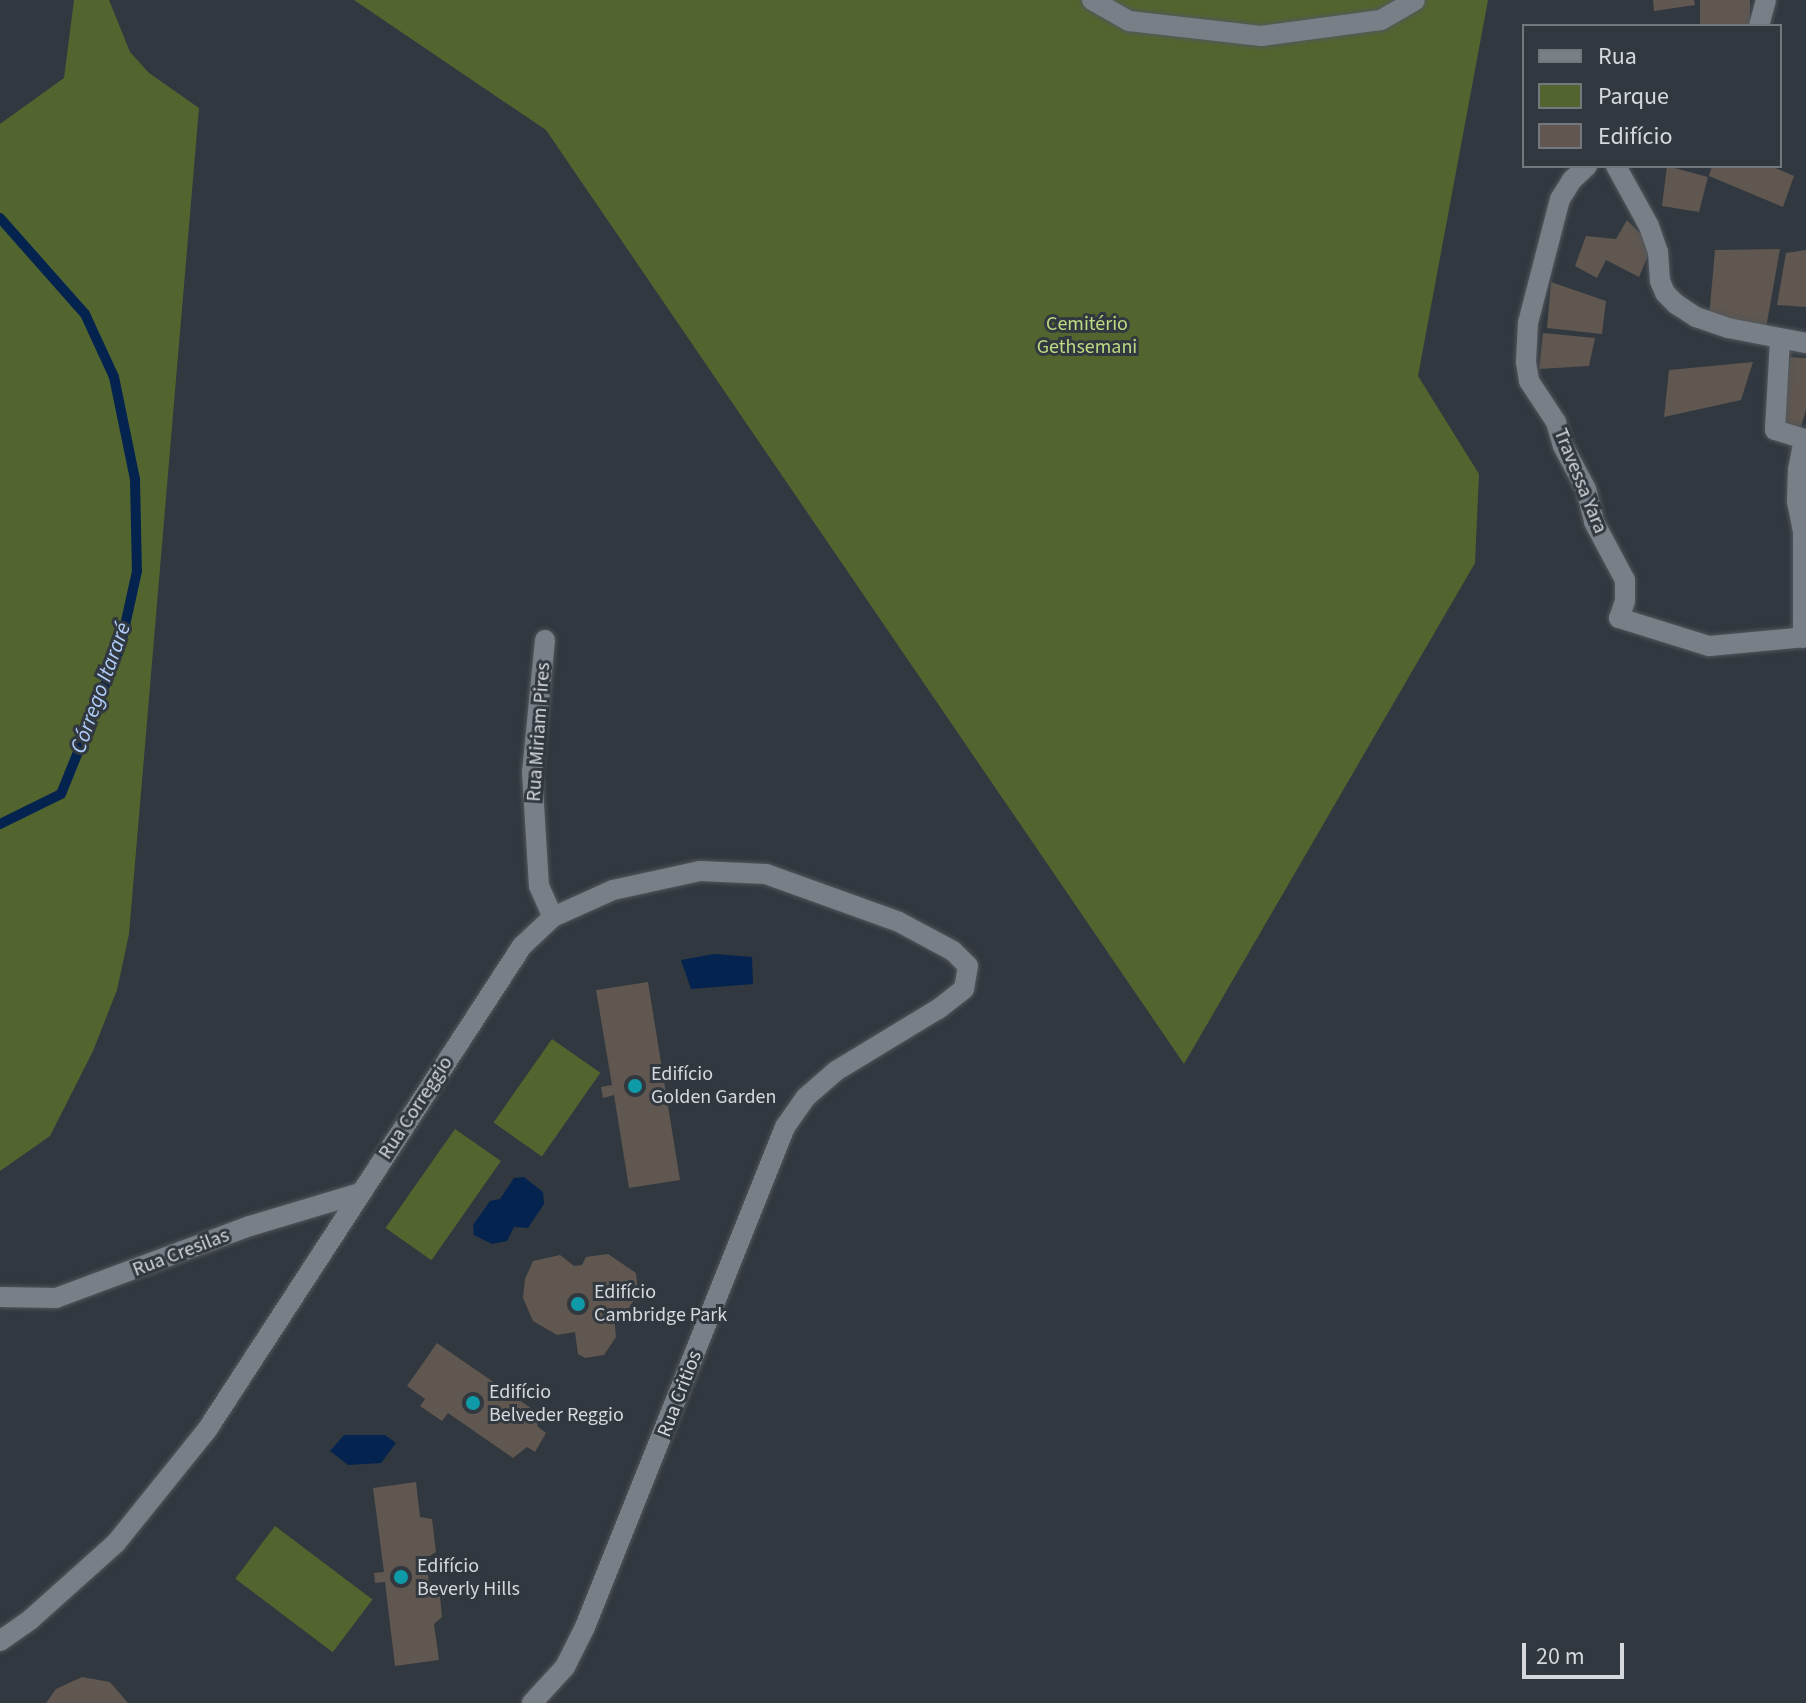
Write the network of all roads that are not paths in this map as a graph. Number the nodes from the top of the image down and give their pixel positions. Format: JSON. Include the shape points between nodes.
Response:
{"nodes":[{"id":1,"x":1092,"y":0,"type":"edge"},
{"id":2,"x":1415,"y":0,"type":"edge"},
{"id":3,"x":1766,"y":0,"type":"edge"},
{"id":4,"x":1760,"y":24,"type":"edge"},
{"id":5,"x":1585,"y":168,"type":"edge"},
{"id":6,"x":1617,"y":168,"type":"edge"},
{"id":7,"x":1780,"y":340,"type":"junction"},
{"id":8,"x":1806,"y":343,"type":"edge"},
{"id":9,"x":1805,"y":638,"type":"edge"},
{"id":10,"x":545,"y":640,"type":"dead end"},
{"id":11,"x":553,"y":917,"type":"junction"},
{"id":12,"x":968,"y":966,"type":"joint"},
{"id":13,"x":360,"y":1193,"type":"junction"},
{"id":14,"x":0,"y":1297,"type":"edge"},
{"id":15,"x":0,"y":1641,"type":"edge"},
{"id":16,"x":532,"y":1703,"type":"edge"}],
"edges":[{"from":1,"to":2,"type":"street","via":[[1129,21],[1261,36],[1381,20]]},
{"from":3,"to":4,"type":"street"},
{"from":5,"to":9,"type":"street","name":"Travessa Yara","via":[[1560,199],[1528,323],[1526,362],[1529,381],[1556,422],[1586,489],[1594,522],[1625,580],[1619,618],[1709,646]]},
{"from":6,"to":7,"type":"street","via":[[1649,226],[1665,293],[1696,317]]},
{"from":7,"to":8,"type":"street"},
{"from":7,"to":9,"type":"street","via":[[1775,430],[1804,439],[1797,501],[1803,533]]},
{"from":10,"to":11,"type":"street","name":"Rua Miriam Pires","via":[[532,772],[539,886]]},
{"from":11,"to":12,"type":"street","name":"Rua Correggio","via":[[645,880],[700,871],[766,874],[899,922],[953,951]]},
{"from":11,"to":13,"type":"street","name":"Rua Correggio","via":[[522,946]]},
{"from":12,"to":16,"type":"street","name":"Rua Critios","via":[[964,989],[836,1071],[806,1097],[785,1127],[585,1627],[565,1667]]},
{"from":13,"to":14,"type":"street","name":"Rua Cresilas","via":[[250,1226],[56,1298]]},
{"from":13,"to":15,"type":"street","name":"Rua Correggio","via":[[207,1430],[125,1532]]}]}
